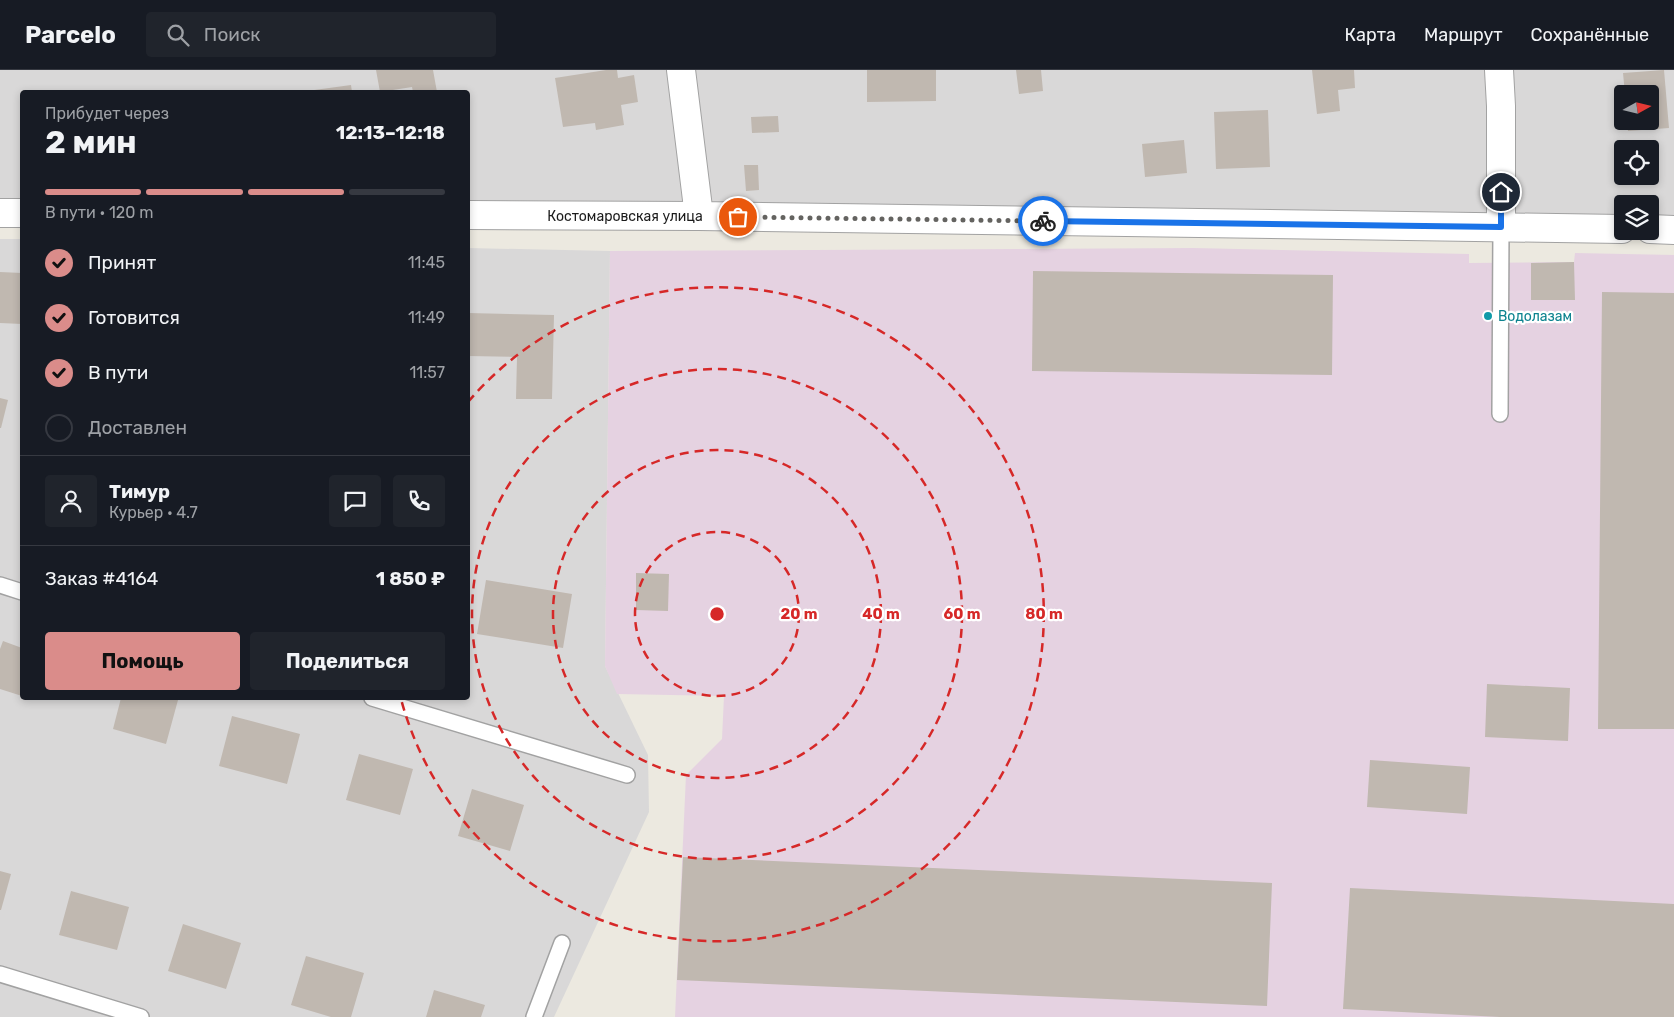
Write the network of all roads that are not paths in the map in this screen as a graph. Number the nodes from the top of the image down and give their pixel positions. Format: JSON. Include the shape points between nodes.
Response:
{"nodes":[{"id":1,"x":681,"y":70,"type":"edge"},
{"id":2,"x":1500,"y":70,"type":"edge"},
{"id":3,"x":0,"y":213,"type":"edge"},
{"id":4,"x":20,"y":213,"type":"edge"},
{"id":5,"x":470,"y":215,"type":"edge"},
{"id":6,"x":699,"y":216,"type":"junction"},
{"id":7,"x":1501,"y":227,"type":"junction"},
{"id":8,"x":1614,"y":229,"type":"edge"},
{"id":9,"x":1659,"y":229,"type":"edge"},
{"id":10,"x":1674,"y":230,"type":"edge"},
{"id":11,"x":1500,"y":414,"type":"dead end"},
{"id":12,"x":0,"y":585,"type":"edge"},
{"id":13,"x":20,"y":591,"type":"edge"},
{"id":14,"x":379,"y":700,"type":"edge"},
{"id":15,"x":626,"y":775,"type":"dead end"},
{"id":16,"x":562,"y":943,"type":"dead end"},
{"id":17,"x":0,"y":974,"type":"edge"},
{"id":18,"x":141,"y":1017,"type":"edge"},
{"id":19,"x":534,"y":1017,"type":"edge"}],
"edges":[{"from":1,"to":6,"type":"street"},
{"from":2,"to":7,"type":"street"},
{"from":3,"to":4,"type":"street"},
{"from":5,"to":6,"type":"street","name":"Костомаровская улица"},
{"from":6,"to":7,"type":"street","name":"Костомаровская улица"},
{"from":7,"to":8,"type":"street","name":"Костомаровская улица"},
{"from":7,"to":11,"type":"lane"},
{"from":9,"to":10,"type":"street"},
{"from":12,"to":13,"type":"lane"},
{"from":14,"to":15,"type":"lane"},
{"from":16,"to":19,"type":"lane"},
{"from":17,"to":18,"type":"lane"}]}
